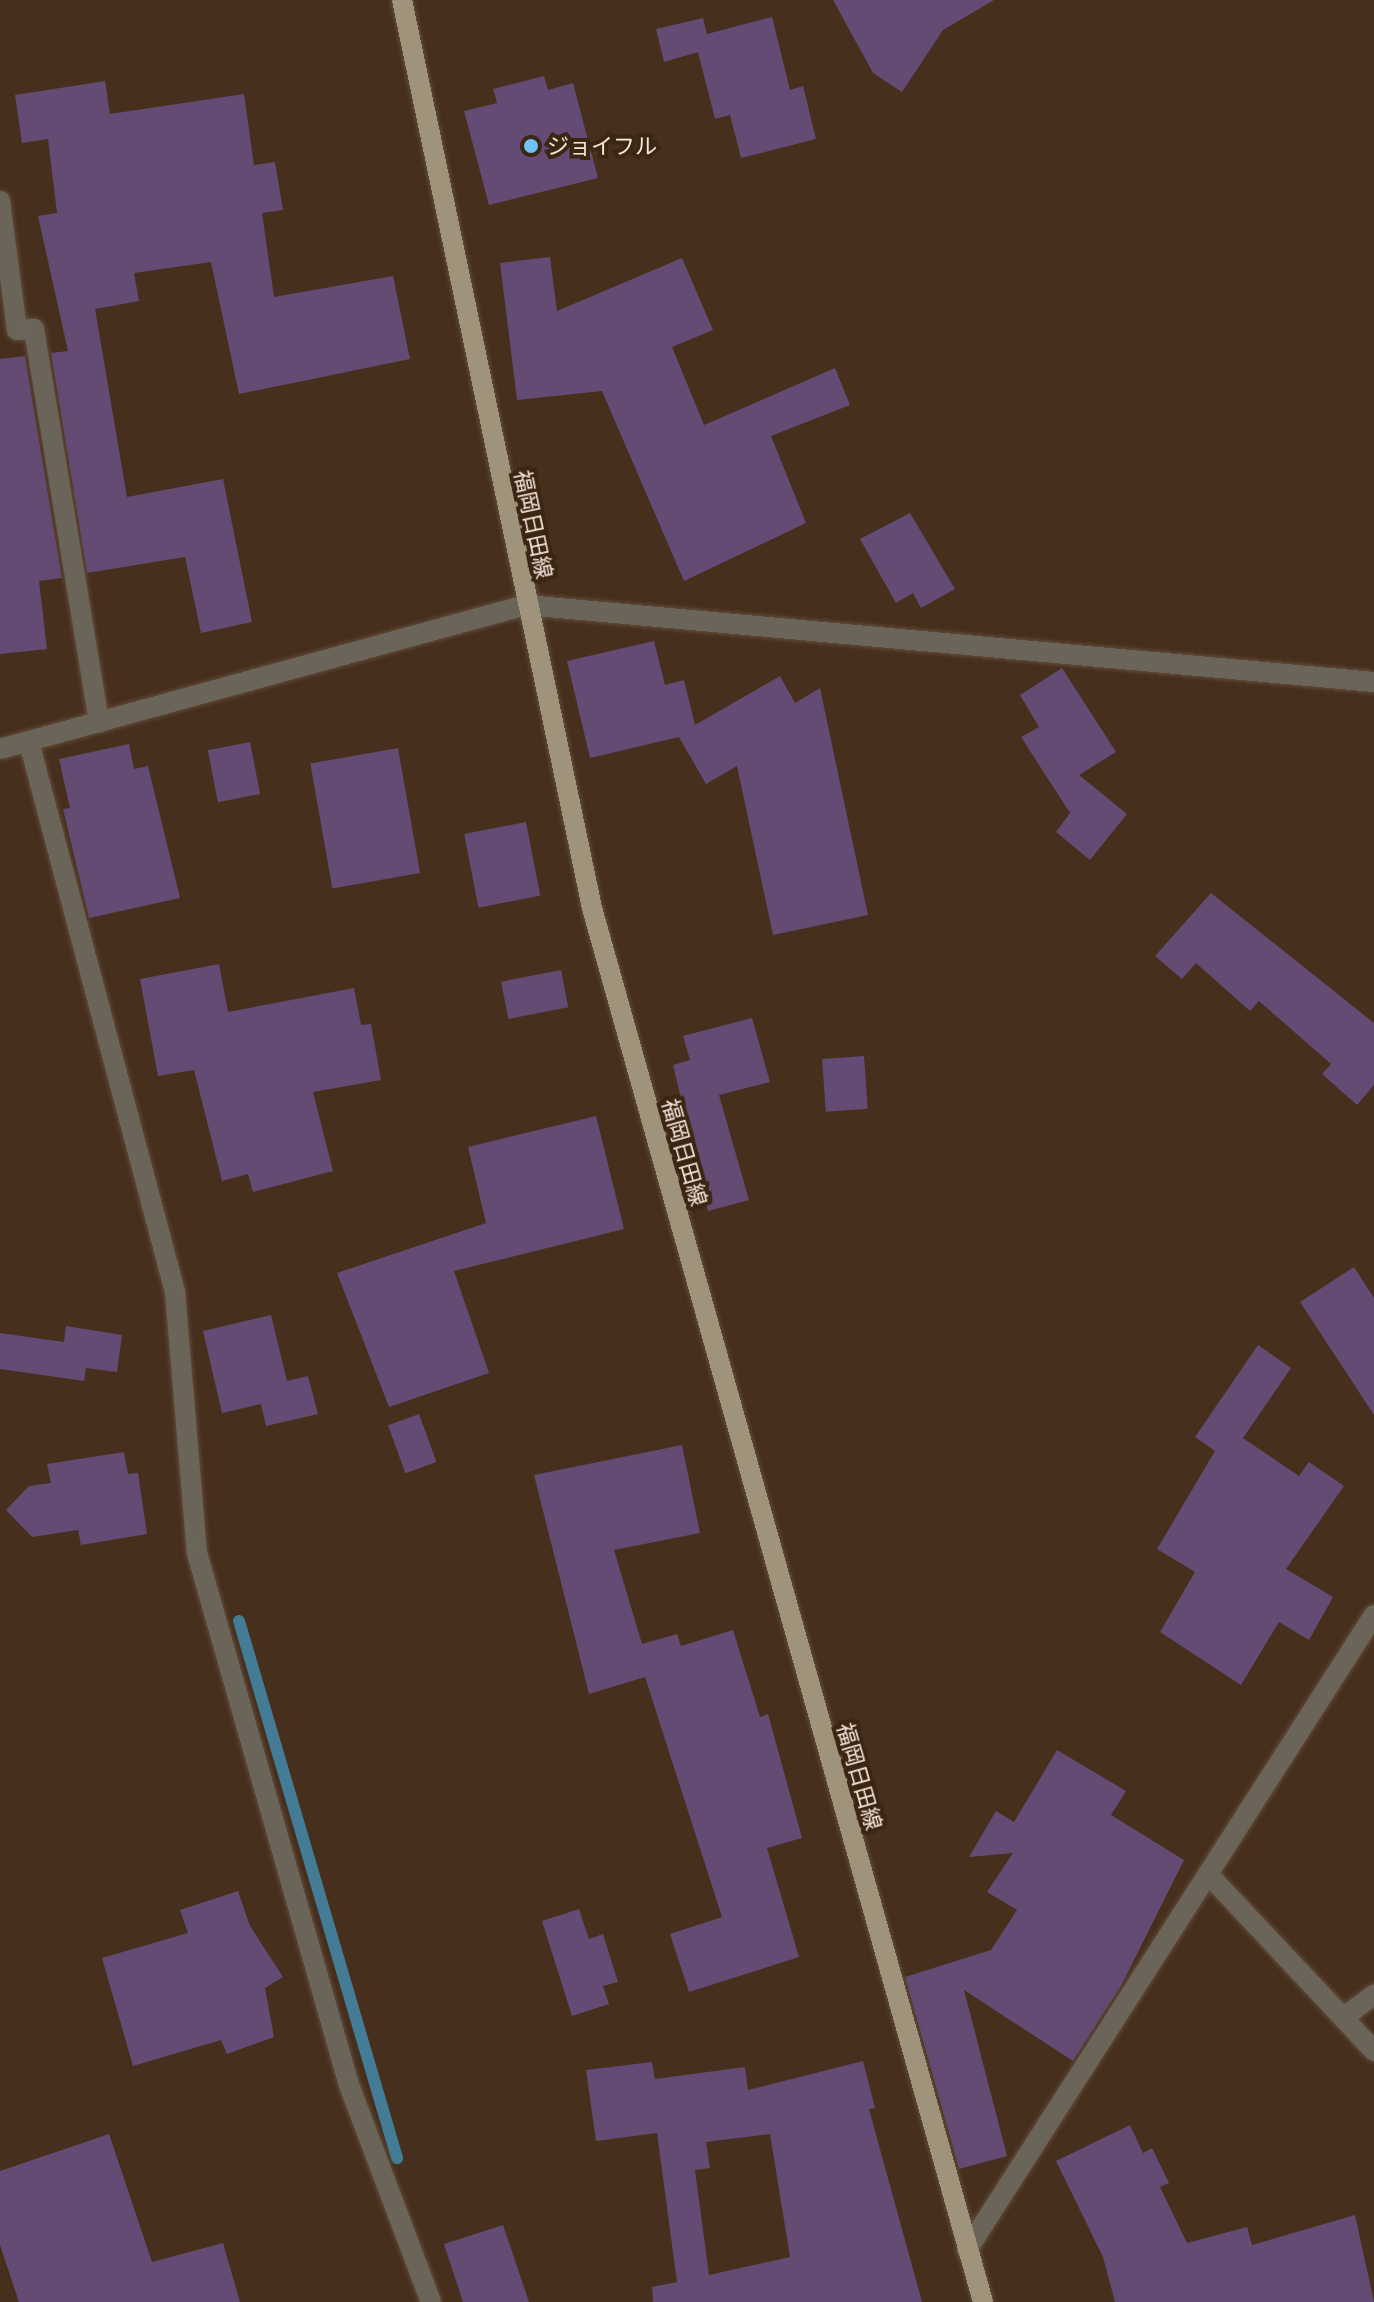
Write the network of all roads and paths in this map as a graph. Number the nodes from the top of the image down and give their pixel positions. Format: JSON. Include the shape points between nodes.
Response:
{"nodes":[{"id":1,"x":402,"y":0,"type":"edge"},
{"id":2,"x":0,"y":201,"type":"edge"},
{"id":3,"x":526,"y":605,"type":"junction"},
{"id":4,"x":1374,"y":682,"type":"edge"},
{"id":5,"x":99,"y":723,"type":"junction"},
{"id":6,"x":29,"y":742,"type":"junction"},
{"id":7,"x":0,"y":749,"type":"edge"},
{"id":8,"x":1374,"y":1615,"type":"edge"},
{"id":9,"x":1208,"y":1874,"type":"junction"},
{"id":10,"x":1374,"y":1995,"type":"edge"},
{"id":11,"x":1343,"y":2018,"type":"junction"},
{"id":12,"x":1374,"y":2051,"type":"edge"},
{"id":13,"x":967,"y":2250,"type":"junction"},
{"id":14,"x":431,"y":2302,"type":"edge"},
{"id":15,"x":983,"y":2302,"type":"edge"}],
"edges":[{"from":1,"to":3,"type":"main road","name":"福岡日田線"},
{"from":2,"to":5,"type":"street","via":[[17,330],[34,329]]},
{"from":3,"to":4,"type":"street"},
{"from":3,"to":5,"type":"street"},
{"from":3,"to":13,"type":"main road","name":"福岡日田線","via":[[592,908]]},
{"from":5,"to":6,"type":"street"},
{"from":6,"to":7,"type":"street"},
{"from":6,"to":14,"type":"street","via":[[175,1292],[197,1553],[349,2085]]},
{"from":8,"to":9,"type":"street"},
{"from":9,"to":11,"type":"street"},
{"from":9,"to":13,"type":"street"},
{"from":10,"to":11,"type":"street"},
{"from":11,"to":12,"type":"street"},
{"from":13,"to":15,"type":"main road","name":"福岡日田線"}]}
